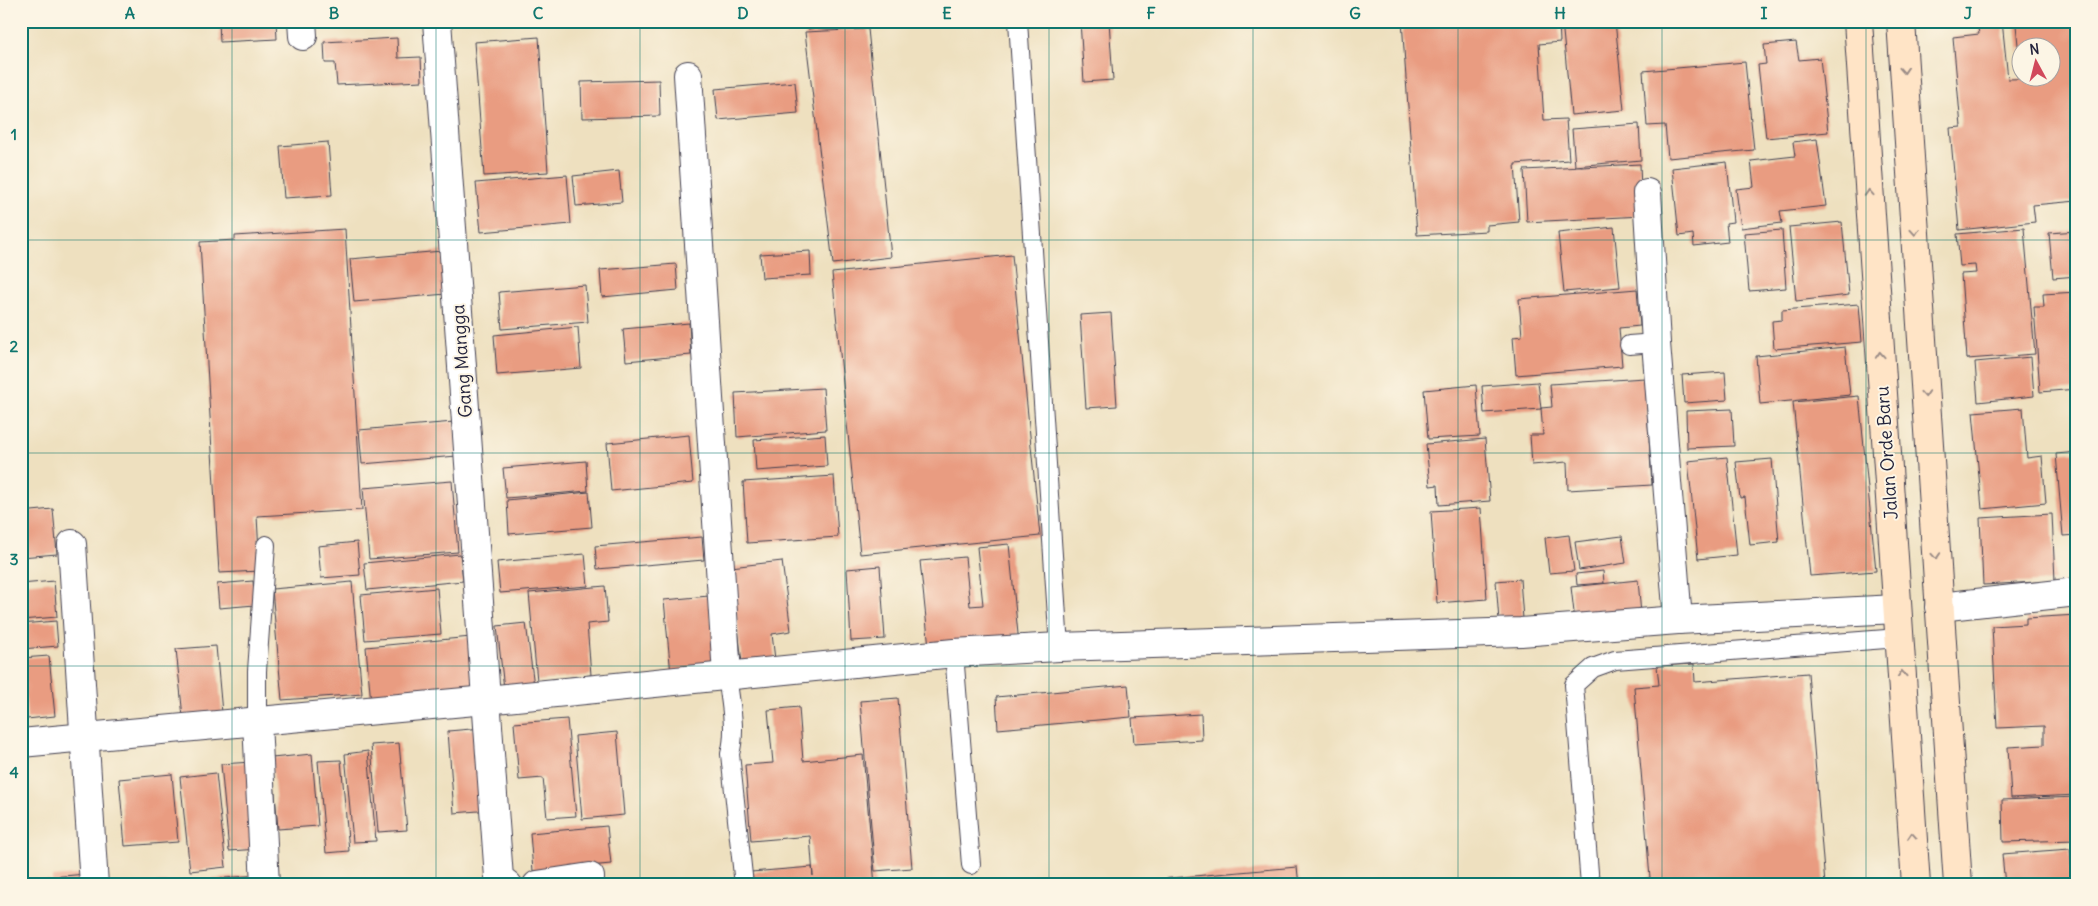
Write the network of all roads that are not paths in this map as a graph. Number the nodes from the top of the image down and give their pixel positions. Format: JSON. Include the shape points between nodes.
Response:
{"nodes":[{"id":1,"x":438,"y":21,"type":"edge"},
{"id":2,"x":1018,"y":21,"type":"edge"},
{"id":3,"x":1858,"y":21,"type":"edge"},
{"id":4,"x":1901,"y":21,"type":"edge"},
{"id":5,"x":688,"y":75,"type":"dead end"},
{"id":6,"x":1647,"y":193,"type":"dead end"},
{"id":7,"x":1656,"y":343,"type":"junction"},
{"id":8,"x":1629,"y":345,"type":"dead end"},
{"id":9,"x":72,"y":544,"type":"dead end"},
{"id":10,"x":266,"y":545,"type":"dead end"},
{"id":11,"x":2077,"y":592,"type":"edge"},
{"id":12,"x":1940,"y":607,"type":"junction"},
{"id":13,"x":1897,"y":609,"type":"junction"},
{"id":14,"x":1678,"y":620,"type":"junction"},
{"id":15,"x":1899,"y":638,"type":"junction"},
{"id":16,"x":1059,"y":647,"type":"junction"},
{"id":17,"x":954,"y":653,"type":"junction"},
{"id":18,"x":727,"y":675,"type":"junction"},
{"id":19,"x":486,"y":700,"type":"junction"},
{"id":20,"x":257,"y":722,"type":"junction"},
{"id":21,"x":85,"y":738,"type":"junction"},
{"id":22,"x":21,"y":743,"type":"edge"},
{"id":23,"x":971,"y":865,"type":"dead end"},
{"id":24,"x":590,"y":877,"type":"dead end"},
{"id":25,"x":94,"y":885,"type":"edge"},
{"id":26,"x":265,"y":885,"type":"edge"},
{"id":27,"x":508,"y":885,"type":"edge"},
{"id":28,"x":537,"y":885,"type":"edge"},
{"id":29,"x":744,"y":885,"type":"edge"},
{"id":30,"x":1590,"y":885,"type":"edge"},
{"id":31,"x":1916,"y":885,"type":"edge"},
{"id":32,"x":1958,"y":885,"type":"edge"}],
"edges":[{"from":1,"to":19,"type":"street","name":"Gang Mangga"},
{"from":2,"to":16,"type":"lane"},
{"from":13,"to":3,"type":"main road","name":"Jalan Orde Baru","one_way":true},
{"from":4,"to":12,"type":"main road","one_way":true},
{"from":5,"to":18,"type":"street"},
{"from":6,"to":7,"type":"street"},
{"from":7,"to":8,"type":"lane"},
{"from":7,"to":14,"type":"street"},
{"from":9,"to":21,"type":"street"},
{"from":10,"to":20,"type":"lane","via":[[257,671]]},
{"from":11,"to":12,"type":"street"},
{"from":12,"to":32,"type":"main road"},
{"from":13,"to":14,"type":"street"},
{"from":13,"to":15,"type":"main road","name":"Jalan Orde Baru"},
{"from":14,"to":16,"type":"street","via":[[1521,632]]},
{"from":15,"to":30,"type":"lane","via":[[1615,660],[1593,668],[1574,685]]},
{"from":31,"to":15,"type":"main road","name":"Jalan Orde Baru","one_way":true},
{"from":16,"to":17,"type":"street"},
{"from":17,"to":18,"type":"street"},
{"from":17,"to":23,"type":"lane"},
{"from":18,"to":19,"type":"street"},
{"from":18,"to":29,"type":"lane","via":[[734,742],[730,754]]},
{"from":19,"to":20,"type":"street"},
{"from":19,"to":27,"type":"street","name":"Gang Mangga","via":[[499,878]]},
{"from":20,"to":21,"type":"street"},
{"from":20,"to":26,"type":"street"},
{"from":21,"to":22,"type":"street"},
{"from":21,"to":25,"type":"street"},
{"from":24,"to":28,"type":"street"}]}
